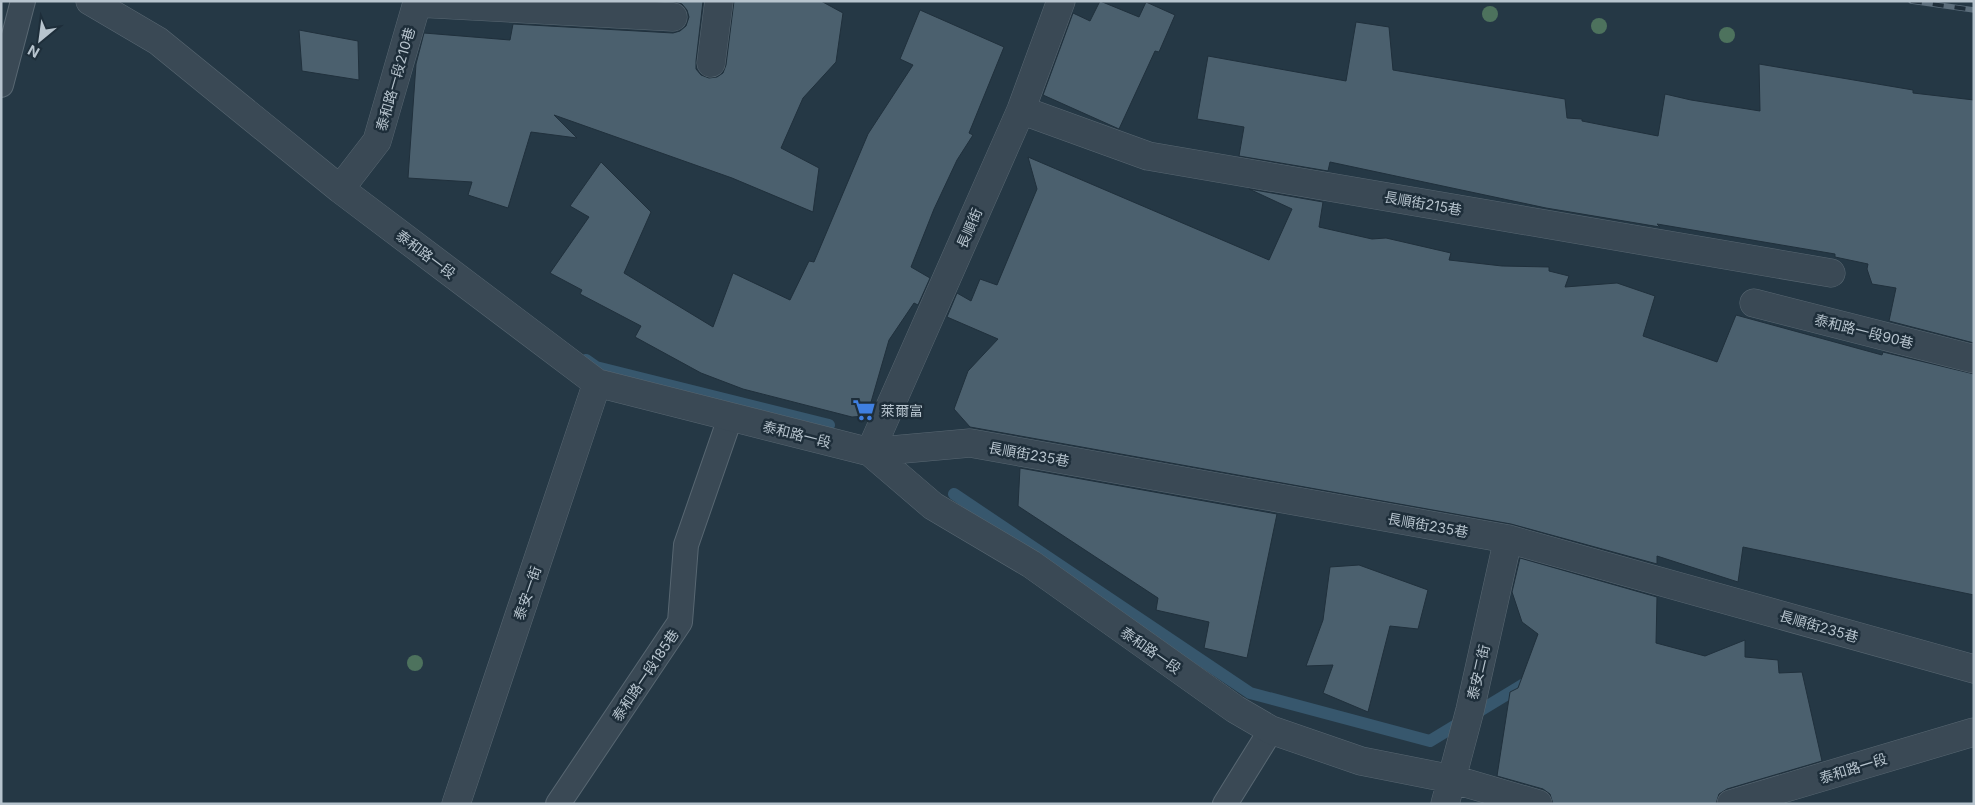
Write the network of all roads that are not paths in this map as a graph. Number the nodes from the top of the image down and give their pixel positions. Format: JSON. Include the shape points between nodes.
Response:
{"nodes":[{"id":1,"x":23,"y":1,"type":"edge"},
{"id":2,"x":90,"y":1,"type":"edge"},
{"id":3,"x":720,"y":1,"type":"edge"},
{"id":4,"x":1062,"y":1,"type":"edge"},
{"id":5,"x":673,"y":17,"type":"dead end"},
{"id":6,"x":711,"y":63,"type":"dead end"},
{"id":7,"x":1,"y":85,"type":"edge"},
{"id":8,"x":1021,"y":110,"type":"junction"},
{"id":9,"x":340,"y":189,"type":"junction"},
{"id":10,"x":1831,"y":273,"type":"dead end"},
{"id":11,"x":1754,"y":303,"type":"dead end"},
{"id":12,"x":1974,"y":359,"type":"edge"},
{"id":13,"x":598,"y":383,"type":"junction"},
{"id":14,"x":730,"y":418,"type":"junction"},
{"id":15,"x":870,"y":452,"type":"junction"},
{"id":16,"x":1508,"y":539,"type":"junction"},
{"id":17,"x":1974,"y":669,"type":"edge"},
{"id":18,"x":1270,"y":730,"type":"junction"},
{"id":19,"x":1974,"y":732,"type":"edge"},
{"id":20,"x":1449,"y":791,"type":"edge"},
{"id":21,"x":456,"y":804,"type":"edge"},
{"id":22,"x":558,"y":804,"type":"edge"},
{"id":23,"x":1226,"y":804,"type":"edge"},
{"id":24,"x":1538,"y":804,"type":"edge"},
{"id":25,"x":1732,"y":804,"type":"edge"}],
"edges":[{"from":1,"to":7,"type":"lane"},
{"from":2,"to":9,"type":"street","name":"泰和路一段","via":[[158,41]]},
{"from":3,"to":6,"type":"street"},
{"from":4,"to":8,"type":"street","name":"長順街"},
{"from":5,"to":9,"type":"street","name":"泰和路一段210巷","via":[[417,3],[376,141]]},
{"from":8,"to":10,"type":"street","name":"長順街215巷","via":[[1148,156]]},
{"from":8,"to":15,"type":"street","name":"長順街"},
{"from":9,"to":13,"type":"street","name":"泰和路一段"},
{"from":11,"to":12,"type":"street","name":"泰和路一段90巷"},
{"from":13,"to":14,"type":"street","name":"泰和路一段"},
{"from":13,"to":21,"type":"street","name":"泰安一街"},
{"from":14,"to":15,"type":"street","name":"泰和路一段"},
{"from":14,"to":22,"type":"lane","name":"泰和路一段185巷","via":[[686,544],[680,622]]},
{"from":15,"to":16,"type":"street","name":"長順街235巷","via":[[970,443]]},
{"from":15,"to":18,"type":"street","name":"泰和路一段","via":[[933,506],[1032,564],[1235,709]]},
{"from":16,"to":17,"type":"street","name":"長順街235巷"},
{"from":16,"to":20,"type":"street","name":"泰安二街"},
{"from":18,"to":20,"type":"street","name":"泰和路一段"},
{"from":18,"to":23,"type":"lane"},
{"from":19,"to":25,"type":"street","name":"泰和路一段"},
{"from":20,"to":24,"type":"street","name":"泰和路一段"}]}
